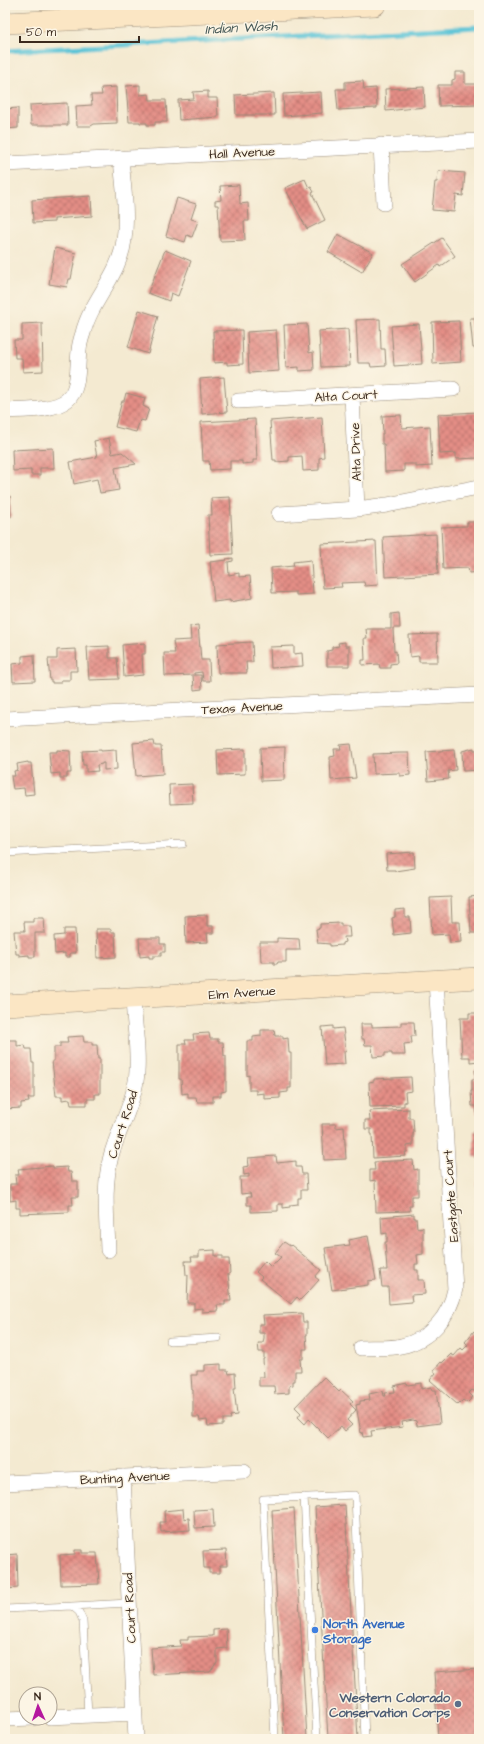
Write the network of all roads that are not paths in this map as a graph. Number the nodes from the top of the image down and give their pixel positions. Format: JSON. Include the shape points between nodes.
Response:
{"nodes":[{"id":1,"x":375,"y":5,"type":"edge"},
{"id":2,"x":296,"y":7,"type":"edge"},
{"id":3,"x":71,"y":13,"type":"edge"},
{"id":4,"x":5,"y":23,"type":"edge"},
{"id":5,"x":479,"y":140,"type":"edge"},
{"id":6,"x":381,"y":145,"type":"junction"},
{"id":7,"x":122,"y":158,"type":"junction"},
{"id":8,"x":5,"y":164,"type":"edge"},
{"id":9,"x":384,"y":203,"type":"dead end"},
{"id":10,"x":453,"y":389,"type":"dead end"},
{"id":11,"x":352,"y":395,"type":"junction"},
{"id":12,"x":238,"y":401,"type":"dead end"},
{"id":13,"x":5,"y":411,"type":"edge"},
{"id":14,"x":479,"y":487,"type":"edge"},
{"id":15,"x":357,"y":509,"type":"junction"},
{"id":16,"x":279,"y":514,"type":"dead end"},
{"id":17,"x":479,"y":695,"type":"edge"},
{"id":18,"x":5,"y":719,"type":"edge"},
{"id":19,"x":183,"y":844,"type":"dead end"},
{"id":20,"x":5,"y":853,"type":"edge"},
{"id":21,"x":479,"y":978,"type":"edge"},
{"id":22,"x":436,"y":980,"type":"junction"},
{"id":23,"x":133,"y":999,"type":"junction"},
{"id":24,"x":5,"y":1005,"type":"edge"},
{"id":25,"x":108,"y":1250,"type":"dead end"},
{"id":26,"x":218,"y":1338,"type":"dead end"},
{"id":27,"x":170,"y":1341,"type":"dead end"},
{"id":28,"x":361,"y":1348,"type":"dead end"},
{"id":29,"x":244,"y":1471,"type":"dead end"},
{"id":30,"x":123,"y":1478,"type":"junction"},
{"id":31,"x":5,"y":1483,"type":"edge"},
{"id":32,"x":304,"y":1497,"type":"junction"},
{"id":33,"x":129,"y":1603,"type":"junction"},
{"id":34,"x":72,"y":1606,"type":"junction"},
{"id":35,"x":5,"y":1609,"type":"edge"},
{"id":36,"x":134,"y":1713,"type":"junction"},
{"id":37,"x":88,"y":1715,"type":"junction"},
{"id":38,"x":58,"y":1717,"type":"edge"},
{"id":39,"x":5,"y":1719,"type":"edge"},
{"id":40,"x":18,"y":1719,"type":"edge"},
{"id":41,"x":136,"y":1739,"type":"edge"},
{"id":42,"x":275,"y":1739,"type":"edge"},
{"id":43,"x":317,"y":1739,"type":"edge"},
{"id":44,"x":365,"y":1739,"type":"edge"}],
"edges":[{"from":1,"to":2,"type":"street"},
{"from":2,"to":3,"type":"street"},
{"from":3,"to":4,"type":"street"},
{"from":5,"to":6,"type":"street","name":"Hall Avenue"},
{"from":6,"to":7,"type":"street","name":"Hall Avenue"},
{"from":6,"to":9,"type":"street"},
{"from":7,"to":8,"type":"street","name":"Hall Avenue"},
{"from":7,"to":13,"type":"street","via":[[126,220],[121,258],[83,331],[75,388],[68,400],[57,406]]},
{"from":10,"to":11,"type":"street","name":"Alta Court"},
{"from":11,"to":12,"type":"street","name":"Alta Court"},
{"from":11,"to":15,"type":"street","name":"Alta Drive"},
{"from":14,"to":15,"type":"street"},
{"from":15,"to":16,"type":"street"},
{"from":17,"to":18,"type":"street","name":"Texas Avenue"},
{"from":19,"to":20,"type":"lane"},
{"from":21,"to":22,"type":"street","name":"Elm Avenue"},
{"from":22,"to":23,"type":"street","name":"Elm Avenue"},
{"from":22,"to":28,"type":"street","name":"Eastgate Court","via":[[455,1289],[453,1300],[444,1318],[423,1337],[402,1346]]},
{"from":23,"to":24,"type":"street","name":"Elm Avenue"},
{"from":23,"to":25,"type":"street","name":"Court Road","via":[[136,1079],[132,1099],[109,1167],[106,1188]]},
{"from":26,"to":27,"type":"lane"},
{"from":29,"to":30,"type":"street","name":"Bunting Avenue"},
{"from":30,"to":31,"type":"street","name":"Bunting Avenue"},
{"from":30,"to":33,"type":"street","name":"Court Road"},
{"from":32,"to":42,"type":"lane","via":[[263,1499]]},
{"from":32,"to":43,"type":"lane"},
{"from":32,"to":44,"type":"lane","via":[[354,1495]]},
{"from":33,"to":34,"type":"lane"},
{"from":33,"to":36,"type":"street","name":"Court Road"},
{"from":34,"to":35,"type":"lane"},
{"from":34,"to":37,"type":"lane","via":[[79,1612],[83,1621]]},
{"from":36,"to":37,"type":"street"},
{"from":36,"to":41,"type":"street","name":"Court Road"},
{"from":37,"to":38,"type":"street"},
{"from":39,"to":40,"type":"street"}]}
